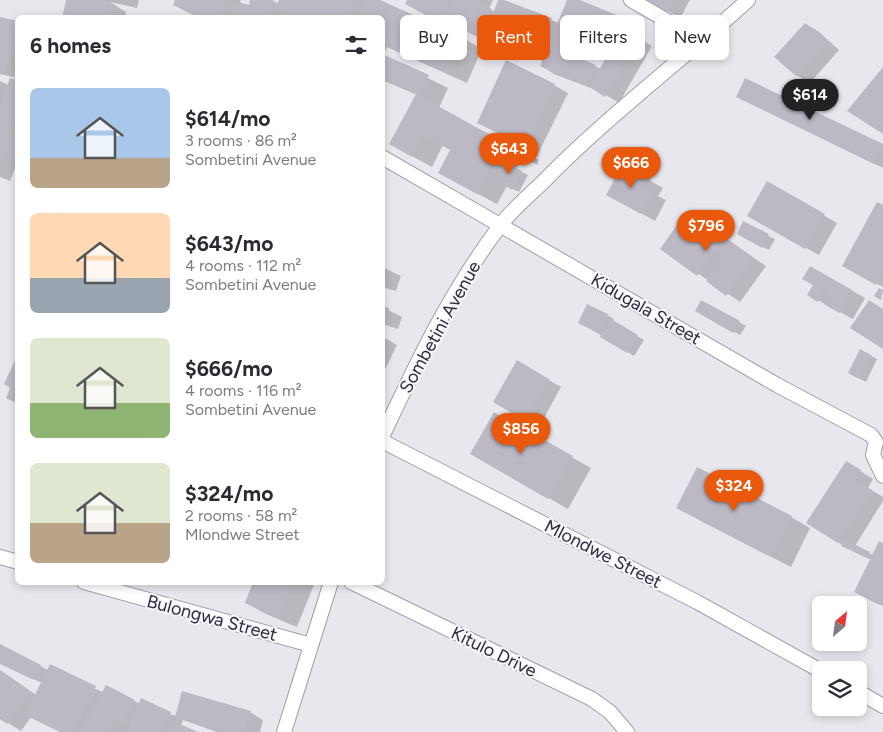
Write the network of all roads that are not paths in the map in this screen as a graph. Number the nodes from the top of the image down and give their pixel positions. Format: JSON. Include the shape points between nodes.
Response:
{"nodes":[{"id":1,"x":631,"y":0,"type":"edge"},
{"id":2,"x":748,"y":0,"type":"edge"},
{"id":3,"x":656,"y":15,"type":"edge"},
{"id":4,"x":729,"y":17,"type":"edge"},
{"id":5,"x":681,"y":60,"type":"edge"},
{"id":6,"x":385,"y":159,"type":"edge"},
{"id":7,"x":500,"y":225,"type":"junction"},
{"id":8,"x":385,"y":431,"type":"edge"},
{"id":9,"x":880,"y":440,"type":"edge"},
{"id":10,"x":385,"y":444,"type":"edge"},
{"id":11,"x":883,"y":476,"type":"edge"},
{"id":12,"x":0,"y":557,"type":"edge"},
{"id":13,"x":15,"y":561,"type":"edge"},
{"id":14,"x":95,"y":585,"type":"edge"},
{"id":15,"x":330,"y":585,"type":"edge"},
{"id":16,"x":357,"y":585,"type":"edge"},
{"id":17,"x":311,"y":645,"type":"junction"},
{"id":18,"x":812,"y":666,"type":"edge"},
{"id":19,"x":867,"y":697,"type":"edge"},
{"id":20,"x":883,"y":706,"type":"edge"},
{"id":21,"x":284,"y":732,"type":"edge"},
{"id":22,"x":627,"y":732,"type":"edge"}],
"edges":[{"from":1,"to":3,"type":"street"},
{"from":2,"to":4,"type":"street","name":"Sombetini Avenue"},
{"from":5,"to":7,"type":"street","name":"Sombetini Avenue","via":[[585,140]]},
{"from":6,"to":7,"type":"street","name":"Kidugala Street"},
{"from":7,"to":8,"type":"street","name":"Sombetini Avenue","via":[[456,292]]},
{"from":7,"to":9,"type":"street","name":"Kidugala Street","via":[[777,385]]},
{"from":9,"to":11,"type":"street","name":"Kidugala Street","via":[[873,455]]},
{"from":10,"to":18,"type":"street","name":"Mlondwe Street","via":[[697,602]]},
{"from":12,"to":13,"type":"street"},
{"from":14,"to":17,"type":"street","name":"Bulongwa Street"},
{"from":15,"to":17,"type":"street"},
{"from":16,"to":22,"type":"street","name":"Kitulo Drive","via":[[592,699],[610,712]]},
{"from":17,"to":21,"type":"street"},
{"from":19,"to":20,"type":"street"}]}
